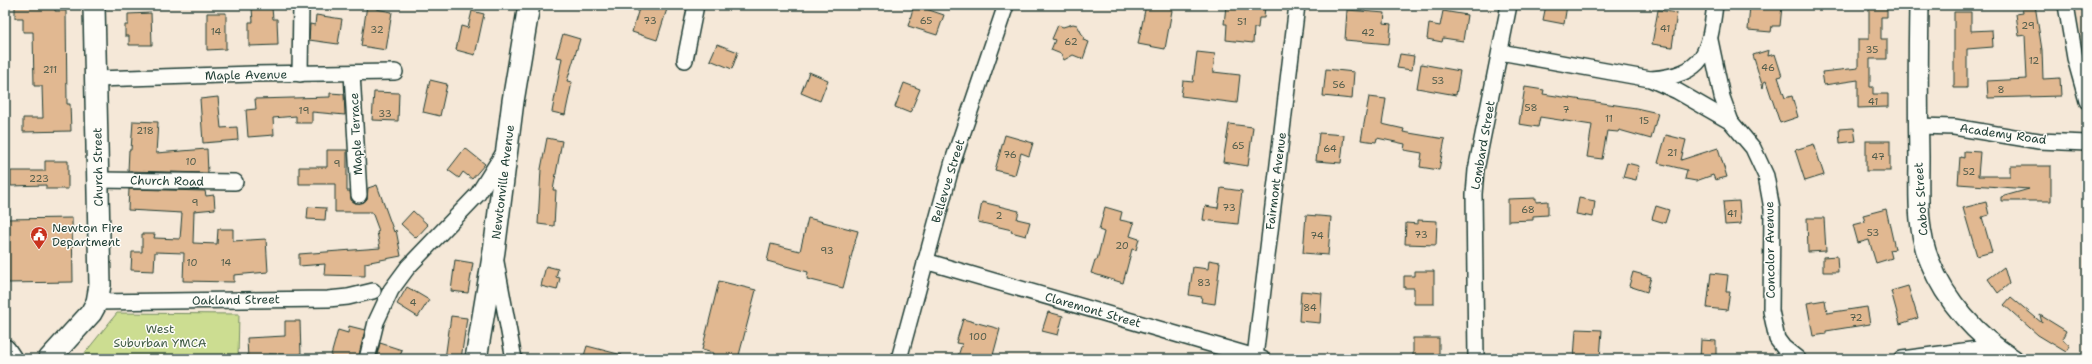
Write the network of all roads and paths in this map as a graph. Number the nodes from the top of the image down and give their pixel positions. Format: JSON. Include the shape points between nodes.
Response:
{"nodes":[{"id":1,"x":94,"y":5,"type":"edge"},
{"id":2,"x":301,"y":5,"type":"edge"},
{"id":3,"x":529,"y":5,"type":"edge"},
{"id":4,"x":696,"y":5,"type":"edge"},
{"id":5,"x":1006,"y":5,"type":"edge"},
{"id":6,"x":1297,"y":5,"type":"edge"},
{"id":7,"x":1509,"y":5,"type":"edge"},
{"id":8,"x":1714,"y":5,"type":"edge"},
{"id":9,"x":1919,"y":5,"type":"edge"},
{"id":10,"x":2066,"y":5,"type":"edge"},
{"id":11,"x":1710,"y":40,"type":"junction"},
{"id":12,"x":1500,"y":52,"type":"junction"},
{"id":13,"x":685,"y":60,"type":"dead end"},
{"id":14,"x":395,"y":72,"type":"dead end"},
{"id":15,"x":352,"y":73,"type":"junction"},
{"id":16,"x":300,"y":74,"type":"junction"},
{"id":17,"x":96,"y":79,"type":"junction"},
{"id":18,"x":1650,"y":79,"type":"junction"},
{"id":19,"x":2087,"y":101,"type":"edge"},
{"id":20,"x":1731,"y":122,"type":"junction"},
{"id":21,"x":1918,"y":126,"type":"junction"},
{"id":22,"x":2087,"y":143,"type":"edge"},
{"id":23,"x":506,"y":148,"type":"junction"},
{"id":24,"x":98,"y":180,"type":"junction"},
{"id":25,"x":234,"y":182,"type":"dead end"},
{"id":26,"x":359,"y":195,"type":"dead end"},
{"id":27,"x":494,"y":251,"type":"junction"},
{"id":28,"x":925,"y":261,"type":"junction"},
{"id":29,"x":373,"y":291,"type":"dead end"},
{"id":30,"x":97,"y":302,"type":"junction"},
{"id":31,"x":1994,"y":347,"type":"junction"},
{"id":32,"x":5,"y":350,"type":"edge"},
{"id":33,"x":1258,"y":358,"type":"edge"},
{"id":34,"x":11,"y":359,"type":"edge"},
{"id":35,"x":49,"y":359,"type":"edge"},
{"id":36,"x":367,"y":359,"type":"edge"},
{"id":37,"x":476,"y":359,"type":"edge"},
{"id":38,"x":514,"y":359,"type":"edge"},
{"id":39,"x":899,"y":359,"type":"edge"},
{"id":40,"x":1476,"y":359,"type":"edge"},
{"id":41,"x":1798,"y":359,"type":"edge"},
{"id":42,"x":1902,"y":359,"type":"edge"},
{"id":43,"x":2013,"y":359,"type":"edge"}],
"edges":[{"from":1,"to":17,"type":"main road","name":"Church Street"},
{"from":2,"to":16,"type":"street"},
{"from":3,"to":23,"type":"main road","name":"Newtonville Avenue"},
{"from":4,"to":13,"type":"street"},
{"from":5,"to":28,"type":"street","name":"Bellevue Street","via":[[960,141]]},
{"from":6,"to":33,"type":"street","name":"Fairmont Avenue"},
{"from":7,"to":12,"type":"street","name":"Lombard Street"},
{"from":8,"to":11,"type":"street"},
{"from":9,"to":21,"type":"street","name":"Cabot Street"},
{"from":10,"to":19,"type":"street","via":[[2075,58]]},
{"from":11,"to":18,"type":"street","via":[[1702,58],[1687,72]]},
{"from":11,"to":20,"type":"street","via":[[1722,97]]},
{"from":12,"to":18,"type":"street","name":"Concolor Avenue"},
{"from":12,"to":40,"type":"street","name":"Lombard Street","via":[[1476,170],[1474,194]]},
{"from":14,"to":15,"type":"street","name":"Maple Avenue"},
{"from":15,"to":16,"type":"street","name":"Maple Avenue"},
{"from":15,"to":26,"type":"street","name":"Maple Terrace"},
{"from":16,"to":17,"type":"street","name":"Maple Avenue"},
{"from":17,"to":24,"type":"main road","name":"Church Street"},
{"from":18,"to":20,"type":"street","name":"Concolor Avenue","via":[[1677,91]]},
{"from":20,"to":41,"type":"street","name":"Concolor Avenue","via":[[1752,148],[1766,176],[1772,209],[1770,311],[1777,339]]},
{"from":21,"to":22,"type":"street","name":"Academy Road","via":[[1954,127],[2040,141]]},
{"from":21,"to":31,"type":"street","name":"Cabot Street","via":[[1920,211],[1929,260],[1941,285],[1969,324]]},
{"from":23,"to":27,"type":"main road","name":"Newtonville Avenue"},
{"from":23,"to":36,"type":"street","via":[[478,194],[408,267],[391,290],[376,322]]},
{"from":24,"to":25,"type":"street","name":"Church Road"},
{"from":24,"to":30,"type":"main road","name":"Church Street","via":[[100,285]]},
{"from":27,"to":37,"type":"main road","name":"Newtonville Avenue"},
{"from":27,"to":38,"type":"street"},
{"from":28,"to":33,"type":"street","name":"Claremont Street"},
{"from":28,"to":39,"type":"street","name":"Bellevue Street"},
{"from":29,"to":30,"type":"street","name":"Oakland Street","via":[[328,299]]},
{"from":30,"to":35,"type":"main road","name":"Church Street","via":[[91,313]]},
{"from":31,"to":42,"type":"street"},
{"from":31,"to":43,"type":"street","name":"Cabot Street"},
{"from":32,"to":34,"type":"main road"}]}
